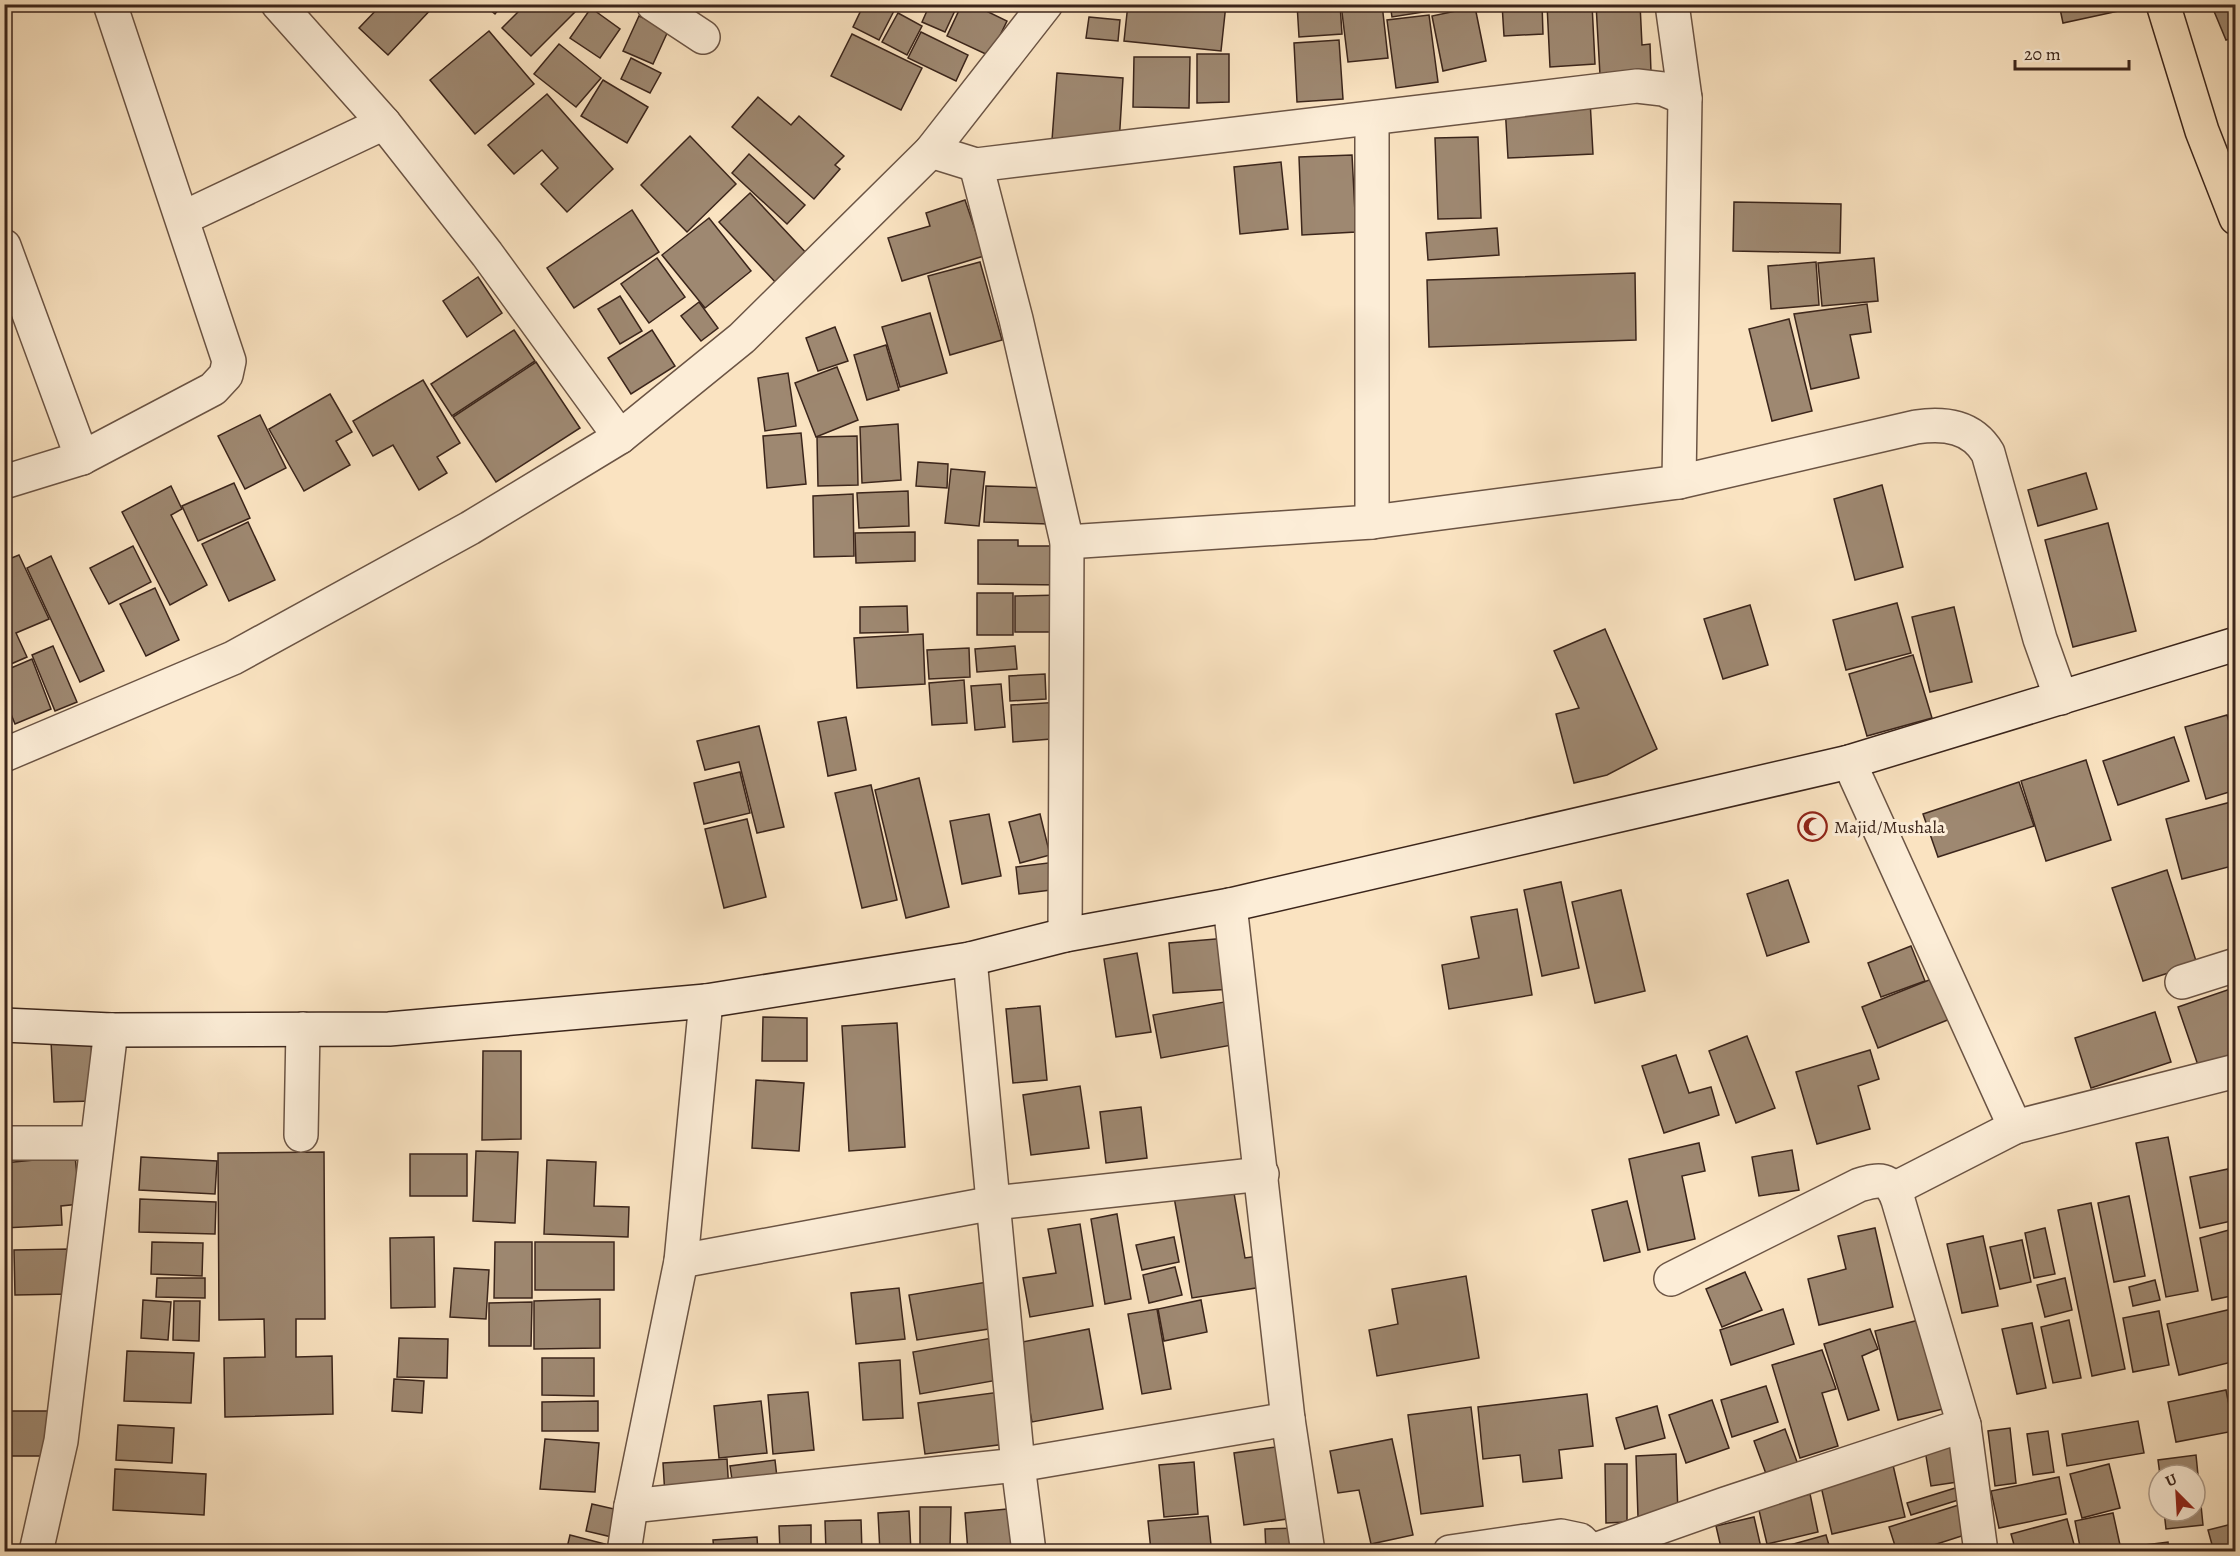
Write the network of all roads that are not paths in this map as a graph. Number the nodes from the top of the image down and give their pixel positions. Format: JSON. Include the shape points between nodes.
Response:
{"nodes":[{"id":1,"x":110,"y":4,"type":"edge"},
{"id":2,"x":278,"y":4,"type":"edge"},
{"id":3,"x":653,"y":4,"type":"edge"},
{"id":4,"x":1046,"y":4,"type":"edge"},
{"id":5,"x":1672,"y":4,"type":"edge"},
{"id":6,"x":2163,"y":4,"type":"edge"},
{"id":7,"x":703,"y":37,"type":"dead end"},
{"id":8,"x":1685,"y":98,"type":"junction"},
{"id":9,"x":1372,"y":119,"type":"junction"},
{"id":10,"x":384,"y":123,"type":"junction"},
{"id":11,"x":931,"y":151,"type":"junction"},
{"id":12,"x":976,"y":165,"type":"junction"},
{"id":13,"x":183,"y":218,"type":"junction"},
{"id":14,"x":2235,"y":218,"type":"edge"},
{"id":15,"x":4,"y":246,"type":"edge"},
{"id":16,"x":620,"y":437,"type":"junction"},
{"id":17,"x":82,"y":458,"type":"junction"},
{"id":18,"x":4,"y":482,"type":"edge"},
{"id":19,"x":1679,"y":482,"type":"junction"},
{"id":20,"x":1372,"y":522,"type":"junction"},
{"id":21,"x":1067,"y":542,"type":"junction"},
{"id":22,"x":2235,"y":644,"type":"edge"},
{"id":23,"x":2061,"y":698,"type":"junction"},
{"id":24,"x":4,"y":755,"type":"edge"},
{"id":25,"x":1849,"y":762,"type":"junction"},
{"id":26,"x":1230,"y":905,"type":"junction"},
{"id":27,"x":1065,"y":935,"type":"junction"},
{"id":28,"x":970,"y":959,"type":"junction"},
{"id":29,"x":2235,"y":965,"type":"edge"},
{"id":30,"x":2182,"y":982,"type":"dead end"},
{"id":31,"x":706,"y":1001,"type":"junction"},
{"id":32,"x":4,"y":1025,"type":"edge"},
{"id":33,"x":111,"y":1029,"type":"junction"},
{"id":34,"x":303,"y":1029,"type":"junction"},
{"id":35,"x":2235,"y":1071,"type":"edge"},
{"id":36,"x":2015,"y":1127,"type":"junction"},
{"id":37,"x":301,"y":1135,"type":"dead end"},
{"id":38,"x":4,"y":1143,"type":"edge"},
{"id":39,"x":95,"y":1143,"type":"junction"},
{"id":40,"x":1262,"y":1174,"type":"junction"},
{"id":41,"x":1894,"y":1188,"type":"junction"},
{"id":42,"x":994,"y":1203,"type":"junction"},
{"id":43,"x":681,"y":1261,"type":"junction"},
{"id":44,"x":1671,"y":1279,"type":"dead end"},
{"id":45,"x":1288,"y":1419,"type":"junction"},
{"id":46,"x":1964,"y":1425,"type":"junction"},
{"id":47,"x":1018,"y":1465,"type":"junction"},
{"id":48,"x":631,"y":1506,"type":"junction"},
{"id":49,"x":36,"y":1551,"type":"edge"},
{"id":50,"x":624,"y":1551,"type":"edge"},
{"id":51,"x":1029,"y":1551,"type":"edge"},
{"id":52,"x":1308,"y":1551,"type":"edge"},
{"id":53,"x":1450,"y":1551,"type":"edge"},
{"id":54,"x":1592,"y":1551,"type":"edge"},
{"id":55,"x":1981,"y":1551,"type":"edge"}],
"edges":[{"from":1,"to":13,"type":"street"},
{"from":2,"to":10,"type":"street"},
{"from":3,"to":7,"type":"street"},
{"from":4,"to":11,"type":"street"},
{"from":5,"to":8,"type":"street"},
{"from":6,"to":14,"type":"main road","via":[[2202,131]]},
{"from":8,"to":9,"type":"street","via":[[1663,89],[1637,86]]},
{"from":8,"to":19,"type":"street"},
{"from":9,"to":12,"type":"street"},
{"from":9,"to":20,"type":"street"},
{"from":10,"to":13,"type":"street"},
{"from":10,"to":16,"type":"street","via":[[487,254]]},
{"from":11,"to":12,"type":"street"},
{"from":11,"to":16,"type":"street","via":[[742,338]]},
{"from":12,"to":21,"type":"street"},
{"from":13,"to":17,"type":"street","via":[[229,361],[226,375],[213,389]]},
{"from":15,"to":17,"type":"street"},
{"from":16,"to":24,"type":"street","via":[[470,528],[233,658]]},
{"from":17,"to":18,"type":"street"},
{"from":19,"to":20,"type":"street"},
{"from":19,"to":23,"type":"street","via":[[1916,427],[1936,424],[1966,431],[1988,453],[2040,639]]},
{"from":20,"to":21,"type":"street"},
{"from":21,"to":27,"type":"street"},
{"from":22,"to":23,"type":"street"},
{"from":23,"to":25,"type":"street"},
{"from":25,"to":26,"type":"street"},
{"from":25,"to":36,"type":"street"},
{"from":26,"to":27,"type":"street"},
{"from":26,"to":40,"type":"street"},
{"from":27,"to":28,"type":"street"},
{"from":28,"to":31,"type":"street"},
{"from":28,"to":42,"type":"street"},
{"from":29,"to":30,"type":"street"},
{"from":31,"to":34,"type":"street","via":[[389,1029]]},
{"from":31,"to":43,"type":"street"},
{"from":32,"to":33,"type":"street"},
{"from":33,"to":34,"type":"street"},
{"from":33,"to":39,"type":"street"},
{"from":34,"to":37,"type":"street"},
{"from":35,"to":36,"type":"street"},
{"from":36,"to":41,"type":"street"},
{"from":38,"to":39,"type":"street"},
{"from":39,"to":49,"type":"street","via":[[61,1441]]},
{"from":40,"to":42,"type":"street"},
{"from":40,"to":45,"type":"street"},
{"from":41,"to":44,"type":"street","via":[[1879,1180],[1859,1185]]},
{"from":41,"to":46,"type":"street"},
{"from":42,"to":43,"type":"street"},
{"from":42,"to":47,"type":"street"},
{"from":43,"to":48,"type":"street"},
{"from":45,"to":47,"type":"street"},
{"from":45,"to":52,"type":"street"},
{"from":46,"to":54,"type":"street"},
{"from":46,"to":55,"type":"street"},
{"from":47,"to":48,"type":"street"},
{"from":47,"to":51,"type":"street"},
{"from":48,"to":50,"type":"street"},
{"from":53,"to":54,"type":"street","via":[[1561,1536],[1580,1540]]}]}
